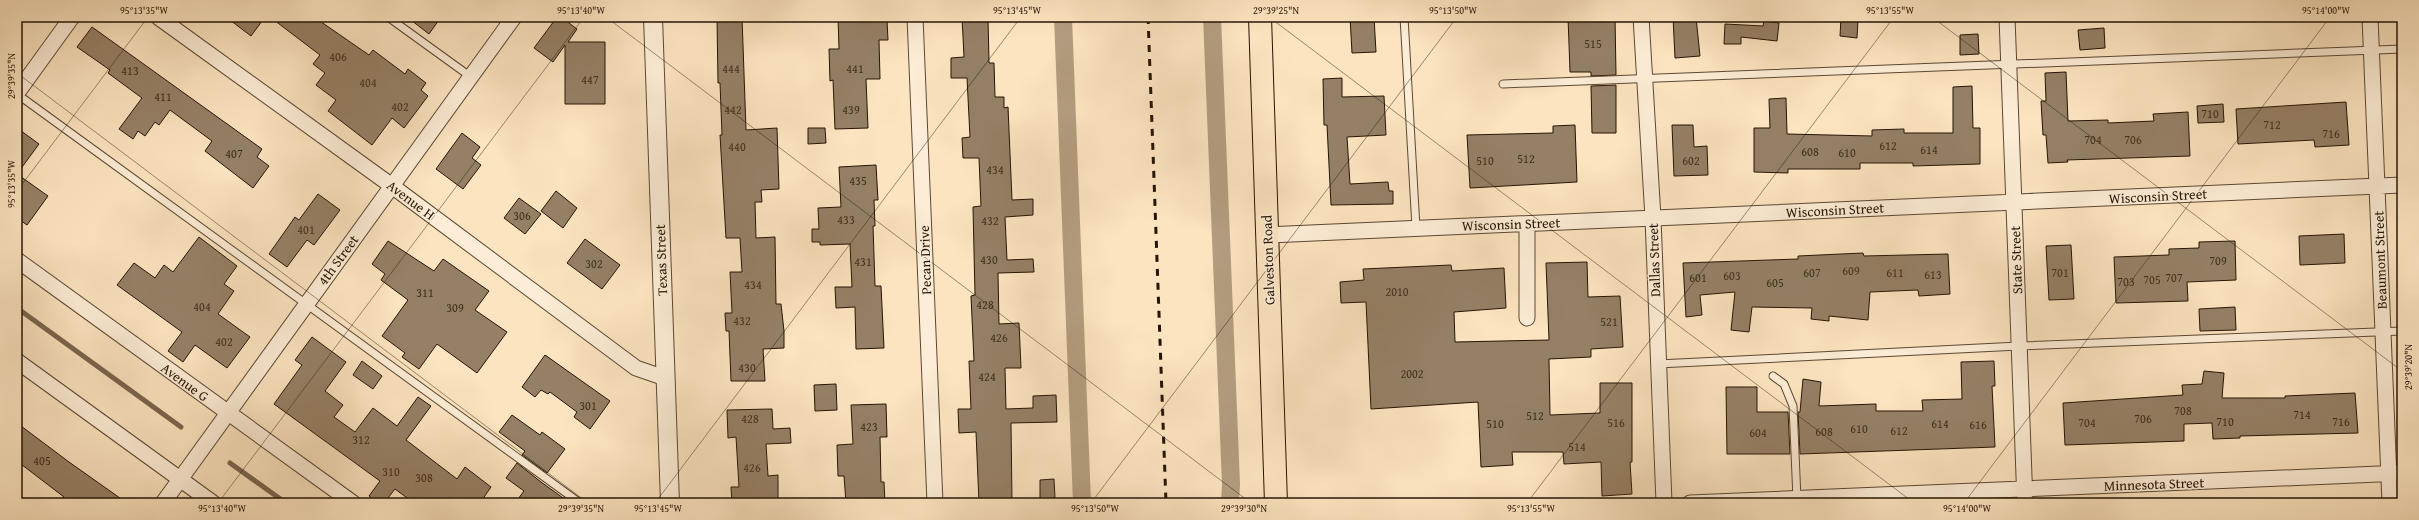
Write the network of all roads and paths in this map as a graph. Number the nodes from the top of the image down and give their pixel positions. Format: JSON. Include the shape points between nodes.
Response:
{"nodes":[{"id":1,"x":72,"y":17,"type":"edge"},
{"id":2,"x":158,"y":17,"type":"edge"},
{"id":3,"x":388,"y":17,"type":"edge"},
{"id":4,"x":514,"y":17,"type":"edge"},
{"id":5,"x":653,"y":17,"type":"edge"},
{"id":6,"x":915,"y":17,"type":"edge"},
{"id":7,"x":1260,"y":17,"type":"edge"},
{"id":8,"x":1404,"y":17,"type":"edge"},
{"id":9,"x":1641,"y":17,"type":"edge"},
{"id":10,"x":2007,"y":17,"type":"edge"},
{"id":11,"x":2370,"y":17,"type":"edge"},
{"id":12,"x":2402,"y":49,"type":"edge"},
{"id":13,"x":2372,"y":50,"type":"junction"},
{"id":14,"x":2008,"y":64,"type":"junction"},
{"id":15,"x":471,"y":77,"type":"junction"},
{"id":16,"x":1645,"y":78,"type":"junction"},
{"id":17,"x":1503,"y":84,"type":"dead end"},
{"id":18,"x":17,"y":94,"type":"edge"},
{"id":19,"x":392,"y":186,"type":"junction"},
{"id":20,"x":2377,"y":186,"type":"junction"},
{"id":21,"x":2402,"y":186,"type":"edge"},
{"id":22,"x":2014,"y":202,"type":"junction"},
{"id":23,"x":1653,"y":218,"type":"junction"},
{"id":24,"x":1527,"y":224,"type":"junction"},
{"id":25,"x":1416,"y":228,"type":"junction"},
{"id":26,"x":1267,"y":235,"type":"junction"},
{"id":27,"x":17,"y":260,"type":"edge"},
{"id":28,"x":306,"y":304,"type":"junction"},
{"id":29,"x":1527,"y":318,"type":"dead end"},
{"id":30,"x":2402,"y":330,"type":"edge"},
{"id":31,"x":2383,"y":331,"type":"junction"},
{"id":32,"x":2019,"y":346,"type":"junction"},
{"id":33,"x":17,"y":361,"type":"edge"},
{"id":34,"x":1658,"y":364,"type":"junction"},
{"id":35,"x":1773,"y":376,"type":"dead end"},
{"id":36,"x":665,"y":378,"type":"junction"},
{"id":37,"x":228,"y":413,"type":"junction"},
{"id":38,"x":2395,"y":474,"type":"edge"},
{"id":39,"x":180,"y":479,"type":"junction"},
{"id":40,"x":2025,"y":496,"type":"edge"},
{"id":41,"x":1797,"y":499,"type":"junction"},
{"id":42,"x":163,"y":503,"type":"edge"},
{"id":43,"x":213,"y":503,"type":"edge"},
{"id":44,"x":353,"y":503,"type":"edge"},
{"id":45,"x":580,"y":503,"type":"edge"},
{"id":46,"x":670,"y":503,"type":"edge"},
{"id":47,"x":936,"y":503,"type":"edge"},
{"id":48,"x":1276,"y":503,"type":"edge"},
{"id":49,"x":1664,"y":503,"type":"edge"},
{"id":50,"x":1690,"y":503,"type":"edge"},
{"id":51,"x":2390,"y":503,"type":"edge"}],
"edges":[{"from":1,"to":18,"type":"street"},
{"from":2,"to":19,"type":"street","name":"Avenue H"},
{"from":3,"to":15,"type":"lane"},
{"from":4,"to":15,"type":"street","name":"4th Street"},
{"from":5,"to":36,"type":"street","name":"Texas Street"},
{"from":6,"to":47,"type":"street","name":"Pecan Drive"},
{"from":7,"to":26,"type":"main road","name":"Galveston Road"},
{"from":8,"to":25,"type":"lane"},
{"from":9,"to":16,"type":"street","name":"Dallas Street"},
{"from":10,"to":14,"type":"street","name":"State Street"},
{"from":11,"to":13,"type":"street","name":"Beaumont Street"},
{"from":12,"to":13,"type":"lane"},
{"from":13,"to":14,"type":"lane"},
{"from":13,"to":20,"type":"street","name":"Beaumont Street"},
{"from":14,"to":16,"type":"lane"},
{"from":14,"to":22,"type":"street","name":"State Street"},
{"from":15,"to":19,"type":"street","name":"4th Street"},
{"from":16,"to":17,"type":"lane"},
{"from":16,"to":23,"type":"street","name":"Dallas Street"},
{"from":18,"to":28,"type":"lane"},
{"from":19,"to":28,"type":"street","name":"4th Street"},
{"from":19,"to":36,"type":"street","name":"Avenue H","via":[[636,368]]},
{"from":20,"to":21,"type":"street","name":"Wisconsin Street"},
{"from":20,"to":22,"type":"street","name":"Wisconsin Street"},
{"from":20,"to":31,"type":"street","name":"Beaumont Street"},
{"from":22,"to":23,"type":"street","name":"Wisconsin Street"},
{"from":22,"to":32,"type":"street","name":"State Street"},
{"from":23,"to":24,"type":"street","name":"Wisconsin Street"},
{"from":23,"to":34,"type":"street","name":"Dallas Street"},
{"from":24,"to":25,"type":"street","name":"Wisconsin Street"},
{"from":24,"to":29,"type":"street"},
{"from":25,"to":26,"type":"street","name":"Wisconsin Street"},
{"from":26,"to":48,"type":"main road","name":"Galveston Road"},
{"from":27,"to":37,"type":"street","name":"Avenue G"},
{"from":28,"to":37,"type":"street","name":"4th Street"},
{"from":28,"to":45,"type":"lane"},
{"from":30,"to":31,"type":"lane"},
{"from":31,"to":32,"type":"lane"},
{"from":31,"to":38,"type":"street","name":"Beaumont Street"},
{"from":32,"to":34,"type":"lane"},
{"from":32,"to":40,"type":"street","name":"State Street"},
{"from":33,"to":39,"type":"street"},
{"from":34,"to":49,"type":"street","name":"Dallas Street"},
{"from":35,"to":41,"type":"lane","via":[[1784,384],[1793,406]]},
{"from":36,"to":46,"type":"street","name":"Texas Street"},
{"from":37,"to":39,"type":"street","name":"4th Street"},
{"from":37,"to":44,"type":"street","name":"Avenue G"},
{"from":38,"to":40,"type":"street","name":"Minnesota Street"},
{"from":38,"to":51,"type":"street","name":"Beaumont Street"},
{"from":39,"to":42,"type":"street","name":"4th Street"},
{"from":39,"to":43,"type":"street"},
{"from":40,"to":41,"type":"street","name":"Minnesota Street"},
{"from":41,"to":50,"type":"street","name":"Minnesota Street"}]}
